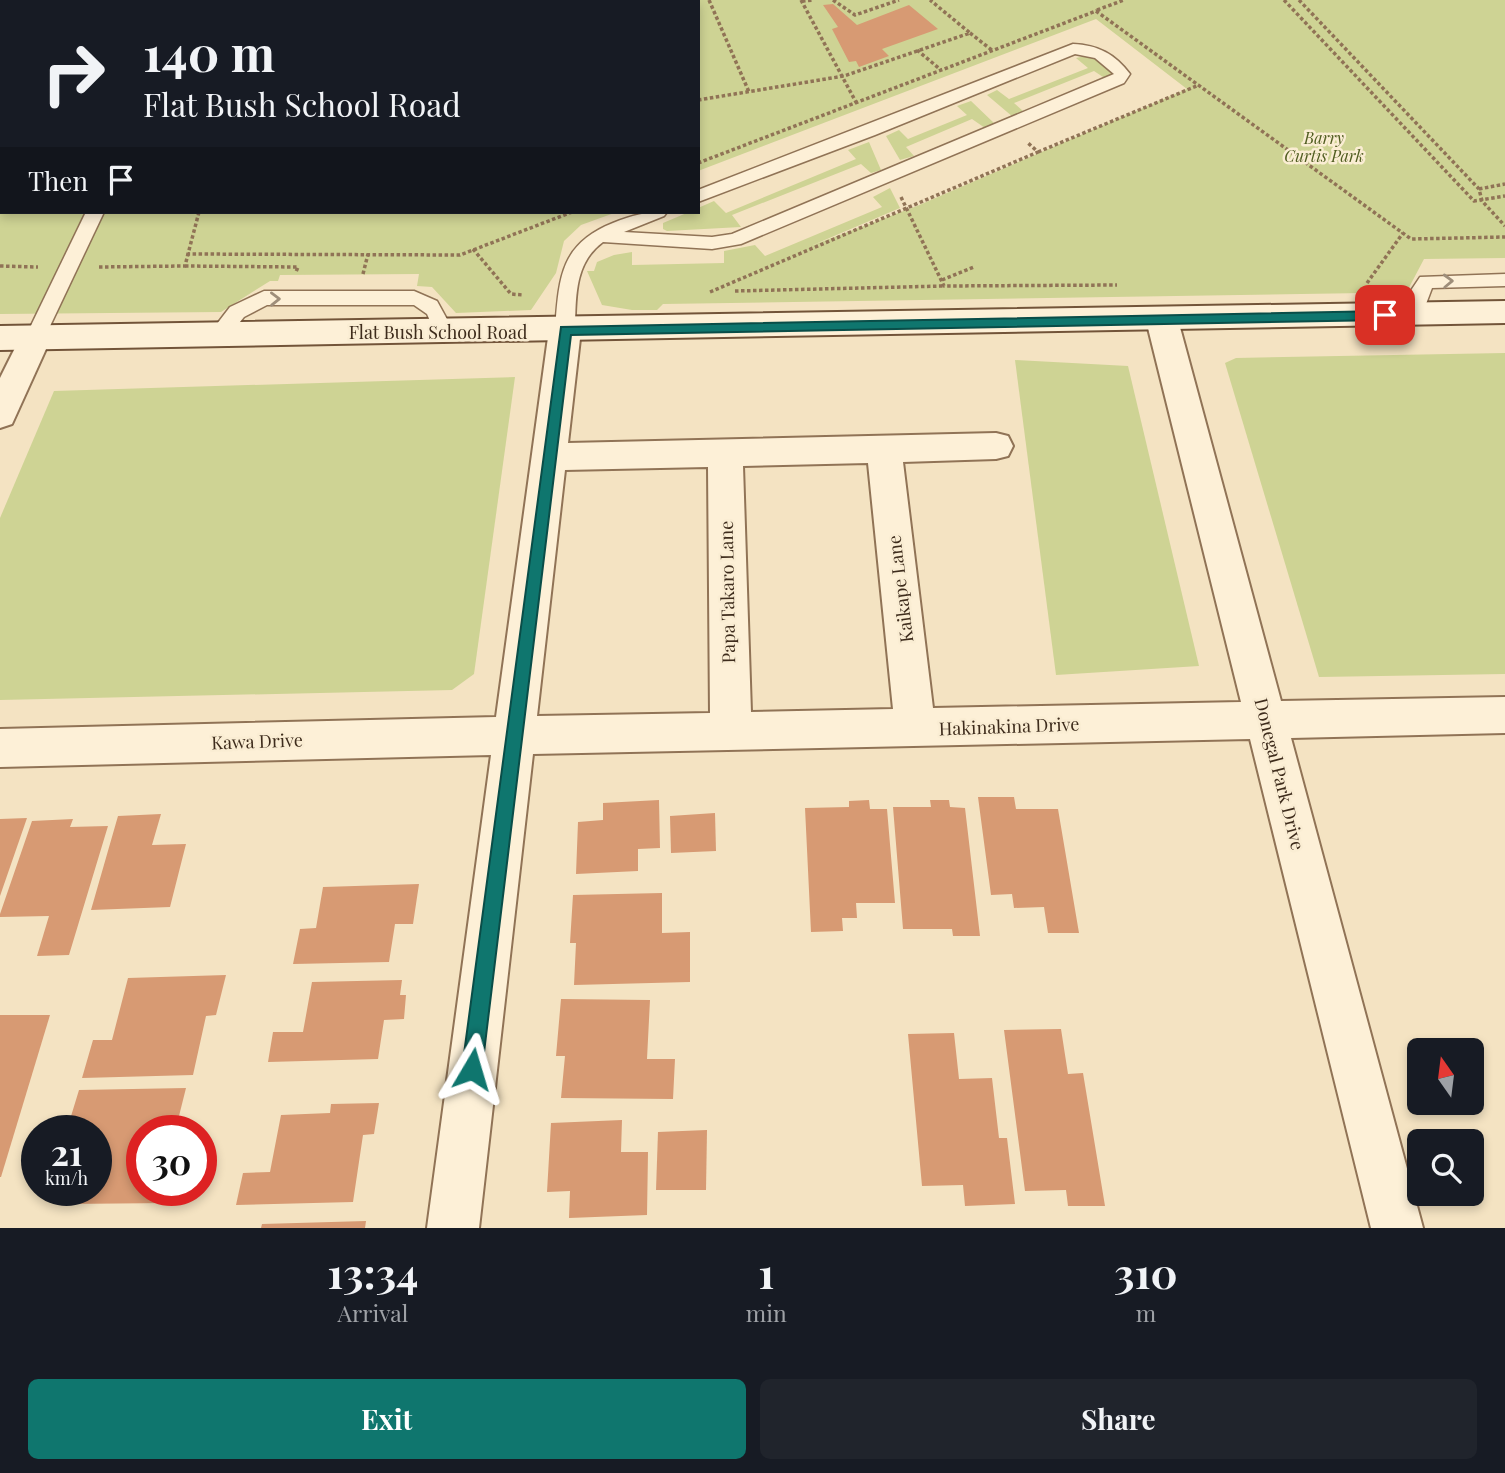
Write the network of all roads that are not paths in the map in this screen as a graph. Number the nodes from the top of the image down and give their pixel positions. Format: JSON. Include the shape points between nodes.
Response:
{"nodes":[{"id":1,"x":700,"y":195,"type":"edge"},
{"id":2,"x":94,"y":214,"type":"edge"},
{"id":3,"x":653,"y":214,"type":"edge"},
{"id":4,"x":598,"y":236,"type":"junction"},
{"id":5,"x":1505,"y":280,"type":"edge"},
{"id":6,"x":1505,"y":312,"type":"edge"},
{"id":7,"x":566,"y":313,"type":"junction"},
{"id":8,"x":1413,"y":315,"type":"junction"},
{"id":9,"x":1162,"y":320,"type":"junction"},
{"id":10,"x":444,"y":332,"type":"junction"},
{"id":11,"x":220,"y":333,"type":"junction"},
{"id":12,"x":0,"y":338,"type":"edge"},
{"id":13,"x":35,"y":338,"type":"junction"},
{"id":14,"x":0,"y":415,"type":"edge"},
{"id":15,"x":996,"y":446,"type":"dead end"},
{"id":16,"x":884,"y":448,"type":"junction"},
{"id":17,"x":725,"y":453,"type":"junction"},
{"id":18,"x":550,"y":457,"type":"junction"},
{"id":19,"x":1505,"y":715,"type":"edge"},
{"id":20,"x":1267,"y":722,"type":"junction"},
{"id":21,"x":915,"y":729,"type":"junction"},
{"id":22,"x":731,"y":731,"type":"junction"},
{"id":23,"x":513,"y":734,"type":"junction"},
{"id":24,"x":0,"y":748,"type":"edge"},
{"id":25,"x":453,"y":1228,"type":"edge"},
{"id":26,"x":1397,"y":1228,"type":"edge"}],
"edges":[{"from":1,"to":4,"type":"lane","via":[[1073,50],[1101,54],[1122,74],[1118,80],[735,240],[712,243]]},
{"from":2,"to":13,"type":"lane"},
{"from":3,"to":4,"type":"lane"},
{"from":4,"to":7,"type":"lane","via":[[580,249],[574,262]]},
{"from":8,"to":5,"type":"lane","one_way":true,"via":[[1427,282]]},
{"from":6,"to":8,"type":"street","name":"Flat Bush School Road"},
{"from":7,"to":9,"type":"street","name":"Flat Bush School Road"},
{"from":7,"to":10,"type":"street","name":"Flat Bush School Road"},
{"from":7,"to":18,"type":"street"},
{"from":8,"to":9,"type":"street","name":"Flat Bush School Road"},
{"from":9,"to":20,"type":"street","name":"Donegal Park Drive"},
{"from":10,"to":11,"type":"street","name":"Flat Bush School Road"},
{"from":11,"to":10,"type":"lane","one_way":true,"via":[[237,312],[264,299],[414,298],[428,301]]},
{"from":11,"to":13,"type":"street","name":"Flat Bush School Road"},
{"from":12,"to":13,"type":"street","name":"Flat Bush School Road"},
{"from":13,"to":14,"type":"street"},
{"from":15,"to":16,"type":"street"},
{"from":16,"to":17,"type":"street"},
{"from":16,"to":21,"type":"street","name":"Kaikape Lane"},
{"from":17,"to":18,"type":"street"},
{"from":17,"to":22,"type":"street","name":"Papa Takaro Lane"},
{"from":18,"to":23,"type":"street"},
{"from":19,"to":20,"type":"street","name":"Hakinakina Drive"},
{"from":20,"to":21,"type":"street","name":"Hakinakina Drive"},
{"from":20,"to":26,"type":"street","name":"Donegal Park Drive"},
{"from":21,"to":22,"type":"street","name":"Hakinakina Drive"},
{"from":22,"to":23,"type":"street","name":"Hakinakina Drive"},
{"from":23,"to":24,"type":"street","name":"Kawa Drive"},
{"from":23,"to":25,"type":"street"}]}
